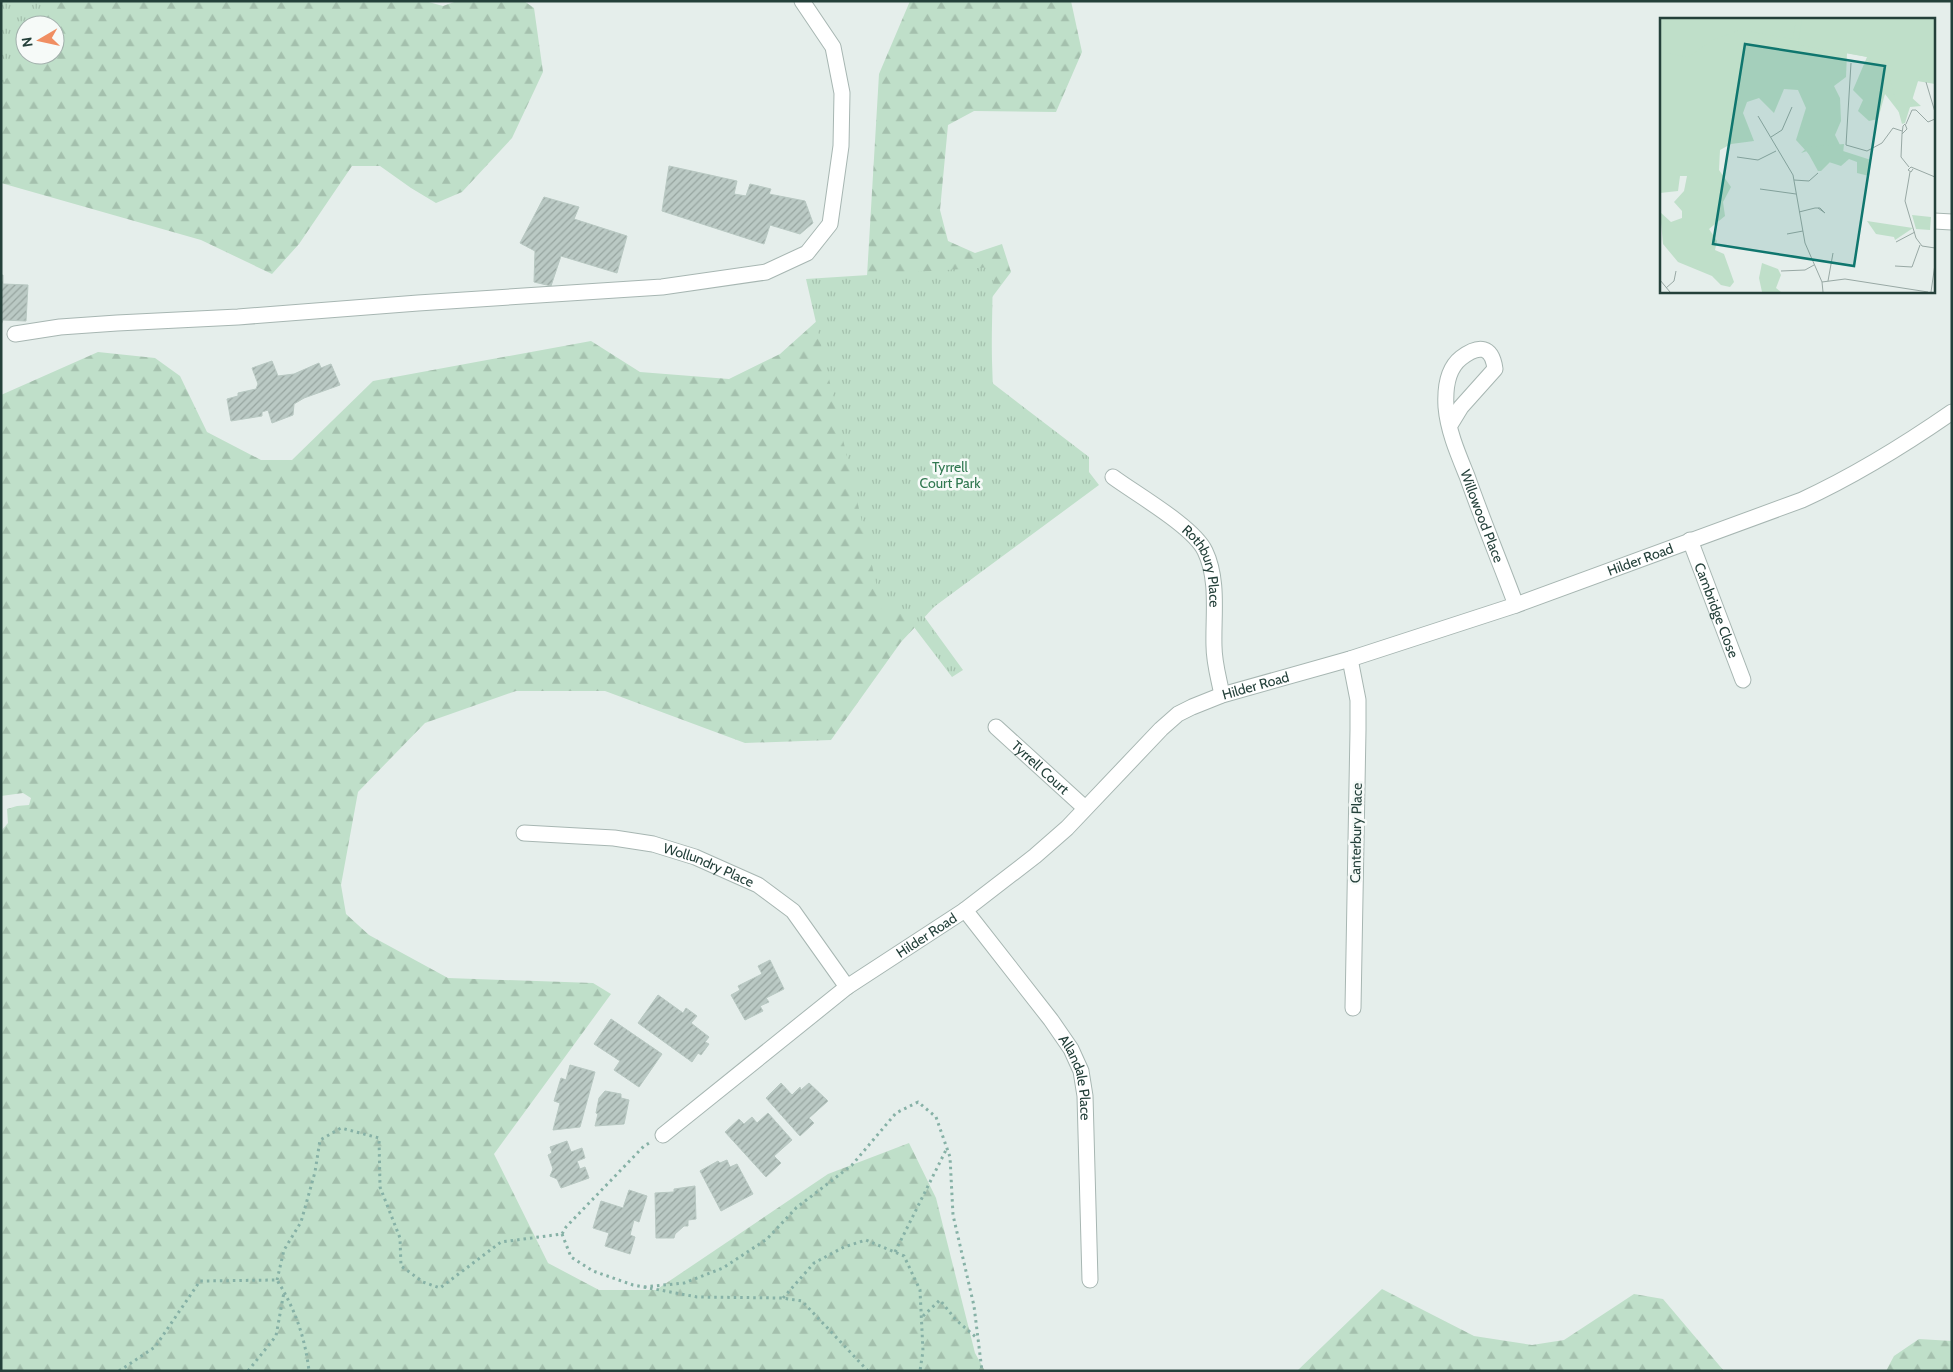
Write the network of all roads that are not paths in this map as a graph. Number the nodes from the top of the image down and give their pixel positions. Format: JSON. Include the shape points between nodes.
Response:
{"nodes":[{"id":1,"x":802,"y":1,"type":"edge"},
{"id":2,"x":1936,"y":222,"type":"edge"},
{"id":3,"x":1952,"y":222,"type":"edge"},
{"id":4,"x":16,"y":334,"type":"dead end"},
{"id":5,"x":1952,"y":412,"type":"edge"},
{"id":6,"x":1450,"y":425,"type":"junction"},
{"id":7,"x":1113,"y":477,"type":"dead end"},
{"id":8,"x":1690,"y":540,"type":"junction"},
{"id":9,"x":1516,"y":605,"type":"junction"},
{"id":10,"x":1350,"y":659,"type":"junction"},
{"id":11,"x":1743,"y":680,"type":"dead end"},
{"id":12,"x":1222,"y":695,"type":"junction"},
{"id":13,"x":996,"y":727,"type":"dead end"},
{"id":14,"x":1085,"y":808,"type":"junction"},
{"id":15,"x":524,"y":833,"type":"dead end"},
{"id":16,"x":965,"y":910,"type":"junction"},
{"id":17,"x":847,"y":986,"type":"junction"},
{"id":18,"x":1353,"y":1008,"type":"dead end"},
{"id":19,"x":663,"y":1135,"type":"road end"},
{"id":20,"x":1090,"y":1280,"type":"dead end"}],
"edges":[{"from":1,"to":4,"type":"street","via":[[834,47],[842,93],[841,146],[830,224],[807,253],[766,272],[662,288],[60,327]]},
{"from":2,"to":3,"type":"street"},
{"from":5,"to":8,"type":"street","name":"Hilder Road","via":[[1846,479],[1802,500]]},
{"from":6,"to":6,"type":"street","name":"Willowood Place","via":[[1446,408],[1450,372],[1467,353],[1477,349],[1487,352],[1494,358],[1496,369],[1461,407]]},
{"from":6,"to":9,"type":"street","name":"Willowood Place","via":[[1467,479]]},
{"from":7,"to":12,"type":"street","name":"Rothbury Place","via":[[1172,518],[1205,550],[1214,593],[1214,648]]},
{"from":8,"to":9,"type":"street","name":"Hilder Road"},
{"from":8,"to":11,"type":"street","name":"Cambridge Close"},
{"from":9,"to":10,"type":"street","name":"Hilder Road"},
{"from":10,"to":12,"type":"street","name":"Hilder Road"},
{"from":10,"to":18,"type":"street","name":"Canterbury Place","via":[[1358,700]]},
{"from":12,"to":14,"type":"street","name":"Hilder Road","via":[[1178,714]]},
{"from":13,"to":14,"type":"street","name":"Tyrrell Court"},
{"from":14,"to":16,"type":"street","name":"Hilder Road","via":[[1067,828]]},
{"from":15,"to":17,"type":"street","name":"Wollundry Place","via":[[614,838],[653,844],[696,857],[758,884],[793,911]]},
{"from":16,"to":17,"type":"street","name":"Hilder Road"},
{"from":16,"to":20,"type":"street","name":"Allandale Place","via":[[1051,1020],[1071,1049],[1081,1071],[1086,1109]]},
{"from":17,"to":19,"type":"street","name":"Hilder Road"}]}
